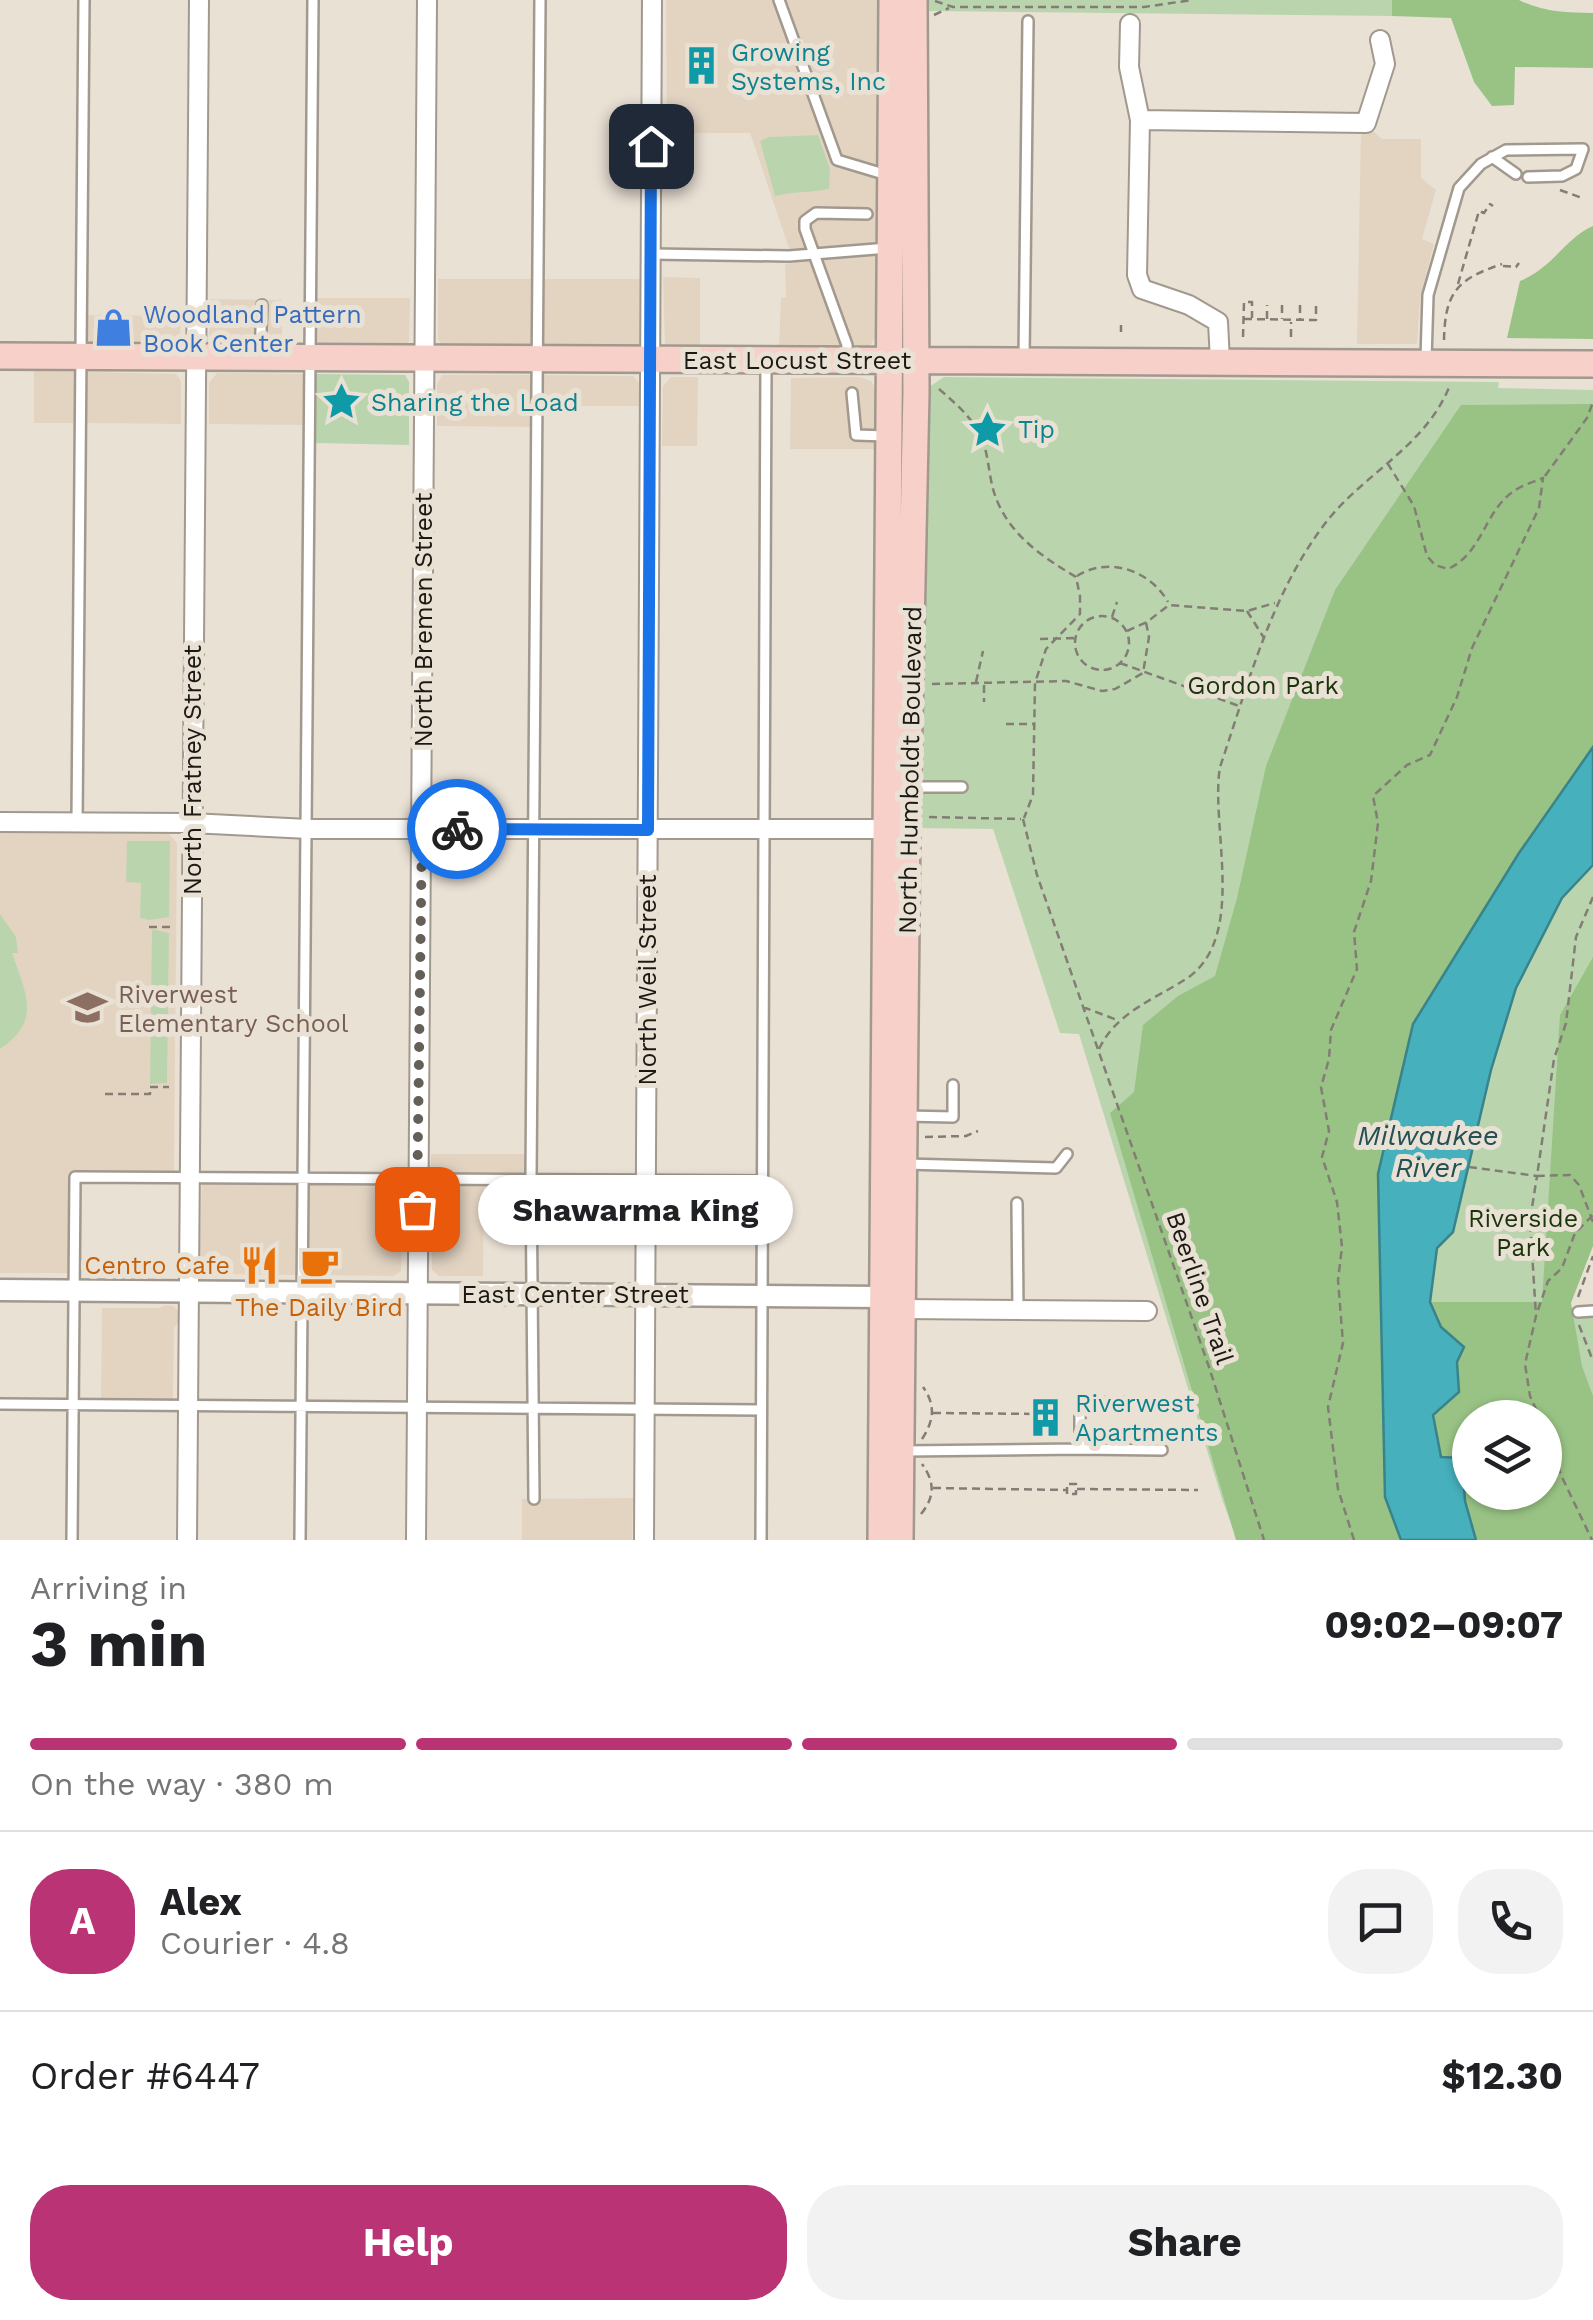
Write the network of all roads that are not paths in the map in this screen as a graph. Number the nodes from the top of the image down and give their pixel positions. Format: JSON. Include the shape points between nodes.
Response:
{"nodes":[{"id":1,"x":84,"y":0,"type":"edge"},
{"id":2,"x":199,"y":0,"type":"edge"},
{"id":3,"x":313,"y":0,"type":"edge"},
{"id":4,"x":427,"y":0,"type":"edge"},
{"id":5,"x":540,"y":0,"type":"edge"},
{"id":6,"x":652,"y":0,"type":"edge"},
{"id":7,"x":779,"y":0,"type":"edge"},
{"id":8,"x":892,"y":0,"type":"edge"},
{"id":9,"x":923,"y":8,"type":"edge"},
{"id":10,"x":1028,"y":21,"type":"dead end"},
{"id":11,"x":1130,"y":24,"type":"dead end"},
{"id":12,"x":1380,"y":40,"type":"dead end"},
{"id":13,"x":1140,"y":120,"type":"junction"},
{"id":14,"x":1492,"y":157,"type":"junction"},
{"id":15,"x":1516,"y":174,"type":"dead end"},
{"id":16,"x":890,"y":176,"type":"junction"},
{"id":17,"x":1528,"y":177,"type":"dead end"},
{"id":18,"x":867,"y":214,"type":"dead end"},
{"id":19,"x":892,"y":248,"type":"junction"},
{"id":20,"x":813,"y":253,"type":"junction"},
{"id":21,"x":651,"y":254,"type":"junction"},
{"id":22,"x":262,"y":305,"type":"dead end"},
{"id":23,"x":0,"y":356,"type":"edge"},
{"id":24,"x":81,"y":356,"type":"junction"},
{"id":25,"x":195,"y":357,"type":"junction"},
{"id":26,"x":260,"y":358,"type":"junction"},
{"id":27,"x":309,"y":358,"type":"junction"},
{"id":28,"x":424,"y":359,"type":"junction"},
{"id":29,"x":1024,"y":359,"type":"junction"},
{"id":30,"x":538,"y":360,"type":"junction"},
{"id":31,"x":650,"y":360,"type":"junction"},
{"id":32,"x":848,"y":360,"type":"junction"},
{"id":33,"x":903,"y":360,"type":"junction"},
{"id":34,"x":766,"y":361,"type":"junction"},
{"id":35,"x":1220,"y":362,"type":"junction"},
{"id":36,"x":1426,"y":362,"type":"junction"},
{"id":37,"x":1593,"y":364,"type":"edge"},
{"id":38,"x":852,"y":394,"type":"dead end"},
{"id":39,"x":888,"y":436,"type":"junction"},
{"id":40,"x":898,"y":787,"type":"junction"},
{"id":41,"x":962,"y":788,"type":"dead end"},
{"id":42,"x":0,"y":822,"type":"edge"},
{"id":43,"x":77,"y":822,"type":"junction"},
{"id":44,"x":191,"y":823,"type":"junction"},
{"id":45,"x":907,"y":825,"type":"junction"},
{"id":46,"x":308,"y":829,"type":"junction"},
{"id":47,"x":422,"y":829,"type":"junction"},
{"id":48,"x":536,"y":829,"type":"junction"},
{"id":49,"x":764,"y":829,"type":"junction"},
{"id":50,"x":648,"y":830,"type":"junction"},
{"id":51,"x":954,"y":1085,"type":"dead end"},
{"id":52,"x":894,"y":1115,"type":"junction"},
{"id":53,"x":1067,"y":1154,"type":"dead end"},
{"id":54,"x":894,"y":1164,"type":"junction"},
{"id":55,"x":189,"y":1177,"type":"junction"},
{"id":56,"x":303,"y":1178,"type":"junction"},
{"id":57,"x":418,"y":1178,"type":"junction"},
{"id":58,"x":531,"y":1179,"type":"junction"},
{"id":59,"x":646,"y":1180,"type":"junction"},
{"id":60,"x":762,"y":1182,"type":"junction"},
{"id":61,"x":1016,"y":1203,"type":"dead end"},
{"id":62,"x":0,"y":1290,"type":"edge"},
{"id":63,"x":73,"y":1290,"type":"junction"},
{"id":64,"x":188,"y":1291,"type":"junction"},
{"id":65,"x":302,"y":1292,"type":"junction"},
{"id":66,"x":416,"y":1293,"type":"junction"},
{"id":67,"x":531,"y":1294,"type":"junction"},
{"id":68,"x":646,"y":1295,"type":"junction"},
{"id":69,"x":762,"y":1296,"type":"junction"},
{"id":70,"x":891,"y":1303,"type":"junction"},
{"id":71,"x":1147,"y":1311,"type":"dead end"},
{"id":72,"x":1593,"y":1311,"type":"edge"},
{"id":73,"x":1018,"y":1312,"type":"junction"},
{"id":74,"x":1578,"y":1312,"type":"road end"},
{"id":75,"x":1150,"y":1402,"type":"dead end"},
{"id":76,"x":0,"y":1404,"type":"edge"},
{"id":77,"x":72,"y":1404,"type":"junction"},
{"id":78,"x":188,"y":1406,"type":"junction"},
{"id":79,"x":301,"y":1406,"type":"junction"},
{"id":80,"x":417,"y":1407,"type":"junction"},
{"id":81,"x":532,"y":1410,"type":"junction"},
{"id":82,"x":645,"y":1410,"type":"junction"},
{"id":83,"x":761,"y":1410,"type":"junction"},
{"id":84,"x":1080,"y":1449,"type":"junction"},
{"id":85,"x":1162,"y":1450,"type":"dead end"},
{"id":86,"x":914,"y":1452,"type":"junction"},
{"id":87,"x":534,"y":1499,"type":"dead end"},
{"id":88,"x":72,"y":1540,"type":"edge"},
{"id":89,"x":187,"y":1540,"type":"edge"},
{"id":90,"x":300,"y":1540,"type":"edge"},
{"id":91,"x":416,"y":1540,"type":"edge"},
{"id":92,"x":644,"y":1540,"type":"edge"},
{"id":93,"x":760,"y":1540,"type":"edge"},
{"id":94,"x":881,"y":1540,"type":"edge"},
{"id":95,"x":900,"y":1540,"type":"edge"}],
"edges":[{"from":1,"to":24,"type":"lane"},
{"from":2,"to":25,"type":"street","name":"North Fratney Street"},
{"from":3,"to":27,"type":"lane"},
{"from":4,"to":28,"type":"street","name":"North Bremen Street"},
{"from":5,"to":30,"type":"lane"},
{"from":6,"to":21,"type":"street","name":"North Weil Street"},
{"from":7,"to":16,"type":"lane","via":[[837,160]]},
{"from":8,"to":16,"type":"main road","name":"North Humboldt Boulevard"},
{"from":9,"to":33,"type":"main road","name":"North Humboldt Boulevard"},
{"from":10,"to":29,"type":"lane"},
{"from":11,"to":13,"type":"street","via":[[1129,67]]},
{"from":12,"to":13,"type":"street","via":[[1385,64],[1366,123]]},
{"from":13,"to":35,"type":"street","via":[[1137,275],[1142,289],[1218,322]]},
{"from":14,"to":15,"type":"lane"},
{"from":14,"to":17,"type":"lane","via":[[1514,149],[1583,148],[1576,170]]},
{"from":14,"to":36,"type":"lane","via":[[1459,188],[1428,295]]},
{"from":16,"to":19,"type":"main road","name":"North Humboldt Boulevard"},
{"from":18,"to":20,"type":"lane","via":[[810,215],[805,229]]},
{"from":19,"to":20,"type":"lane"},
{"from":19,"to":33,"type":"main road","name":"North Humboldt Boulevard"},
{"from":20,"to":21,"type":"lane"},
{"from":20,"to":32,"type":"lane"},
{"from":21,"to":31,"type":"street","name":"North Weil Street"},
{"from":22,"to":26,"type":"lane"},
{"from":23,"to":24,"type":"main road","name":"East Locust Street"},
{"from":24,"to":25,"type":"main road","name":"East Locust Street"},
{"from":24,"to":43,"type":"lane"},
{"from":25,"to":26,"type":"main road","name":"East Locust Street"},
{"from":25,"to":44,"type":"street","name":"North Fratney Street"},
{"from":26,"to":27,"type":"main road","name":"East Locust Street"},
{"from":27,"to":28,"type":"main road","name":"East Locust Street"},
{"from":27,"to":46,"type":"lane"},
{"from":28,"to":30,"type":"main road","name":"East Locust Street"},
{"from":28,"to":47,"type":"street","name":"North Bremen Street"},
{"from":29,"to":33,"type":"main road","name":"East Locust Street"},
{"from":29,"to":35,"type":"main road","name":"East Locust Street"},
{"from":30,"to":31,"type":"main road","name":"East Locust Street"},
{"from":30,"to":48,"type":"lane"},
{"from":31,"to":34,"type":"main road","name":"East Locust Street"},
{"from":31,"to":50,"type":"street","name":"North Weil Street"},
{"from":32,"to":33,"type":"main road","name":"East Locust Street"},
{"from":32,"to":34,"type":"main road","name":"East Locust Street"},
{"from":33,"to":39,"type":"main road"},
{"from":33,"to":40,"type":"main road","name":"North Humboldt Boulevard"},
{"from":34,"to":49,"type":"lane"},
{"from":35,"to":36,"type":"main road","name":"East Locust Street"},
{"from":36,"to":37,"type":"main road","name":"East Locust Street"},
{"from":38,"to":39,"type":"lane","via":[[856,435]]},
{"from":39,"to":40,"type":"main road"},
{"from":40,"to":41,"type":"lane"},
{"from":40,"to":45,"type":"main road","name":"North Humboldt Boulevard"},
{"from":42,"to":43,"type":"street"},
{"from":43,"to":44,"type":"street"},
{"from":44,"to":46,"type":"street"},
{"from":44,"to":55,"type":"street","name":"North Fratney Street"},
{"from":45,"to":49,"type":"street"},
{"from":45,"to":52,"type":"main road","name":"North Humboldt Boulevard"},
{"from":46,"to":47,"type":"street"},
{"from":46,"to":56,"type":"lane"},
{"from":47,"to":48,"type":"street"},
{"from":47,"to":57,"type":"street","name":"North Bremen Street"},
{"from":48,"to":50,"type":"street"},
{"from":48,"to":58,"type":"lane"},
{"from":49,"to":50,"type":"street"},
{"from":49,"to":60,"type":"lane"},
{"from":50,"to":59,"type":"street","name":"North Weil Street"},
{"from":51,"to":52,"type":"lane","via":[[953,1116]]},
{"from":52,"to":54,"type":"main road","name":"North Humboldt Boulevard"},
{"from":53,"to":54,"type":"lane","via":[[1056,1168]]},
{"from":54,"to":70,"type":"main road","name":"North Humboldt Boulevard"},
{"from":55,"to":56,"type":"lane"},
{"from":55,"to":63,"type":"lane","via":[[75,1177]]},
{"from":55,"to":64,"type":"street","name":"North Fratney Street"},
{"from":56,"to":57,"type":"lane"},
{"from":56,"to":65,"type":"lane"},
{"from":57,"to":58,"type":"lane"},
{"from":57,"to":66,"type":"street","name":"North Bremen Street"},
{"from":58,"to":59,"type":"lane"},
{"from":58,"to":67,"type":"lane"},
{"from":59,"to":60,"type":"lane"},
{"from":59,"to":68,"type":"street","name":"North Weil Street"},
{"from":60,"to":69,"type":"lane"},
{"from":61,"to":73,"type":"lane"},
{"from":62,"to":63,"type":"street","name":"East Center Street"},
{"from":63,"to":64,"type":"street","name":"East Center Street"},
{"from":63,"to":77,"type":"lane"},
{"from":64,"to":65,"type":"street","name":"East Center Street"},
{"from":64,"to":78,"type":"street","name":"North Fratney Street"},
{"from":65,"to":66,"type":"street","name":"East Center Street"},
{"from":65,"to":79,"type":"lane"},
{"from":66,"to":67,"type":"street","name":"East Center Street"},
{"from":66,"to":80,"type":"street","name":"North Bremen Street"},
{"from":67,"to":68,"type":"street","name":"East Center Street"},
{"from":67,"to":81,"type":"lane"},
{"from":68,"to":69,"type":"street","name":"East Center Street"},
{"from":68,"to":82,"type":"street","name":"North Weil Street"},
{"from":69,"to":70,"type":"street","name":"East Center Street"},
{"from":69,"to":83,"type":"lane"},
{"from":70,"to":73,"type":"street","name":"East Center Street"},
{"from":70,"to":86,"type":"main road","name":"North Humboldt Boulevard"},
{"from":70,"to":94,"type":"main road","name":"North Humboldt Boulevard"},
{"from":71,"to":73,"type":"street","name":"East Center Street"},
{"from":72,"to":74,"type":"lane"},
{"from":75,"to":84,"type":"lane","via":[[1080,1402]]},
{"from":76,"to":77,"type":"lane"},
{"from":77,"to":78,"type":"lane"},
{"from":77,"to":88,"type":"lane"},
{"from":78,"to":79,"type":"lane"},
{"from":78,"to":89,"type":"street","name":"North Fratney Street"},
{"from":79,"to":80,"type":"lane"},
{"from":79,"to":90,"type":"lane"},
{"from":80,"to":81,"type":"lane"},
{"from":80,"to":91,"type":"street","name":"North Bremen Street"},
{"from":81,"to":82,"type":"lane"},
{"from":81,"to":87,"type":"lane"},
{"from":82,"to":83,"type":"lane"},
{"from":82,"to":92,"type":"street","name":"North Weil Street"},
{"from":83,"to":93,"type":"lane"},
{"from":84,"to":85,"type":"lane"},
{"from":84,"to":86,"type":"lane"},
{"from":86,"to":95,"type":"main road","name":"North Humboldt Boulevard"}]}
